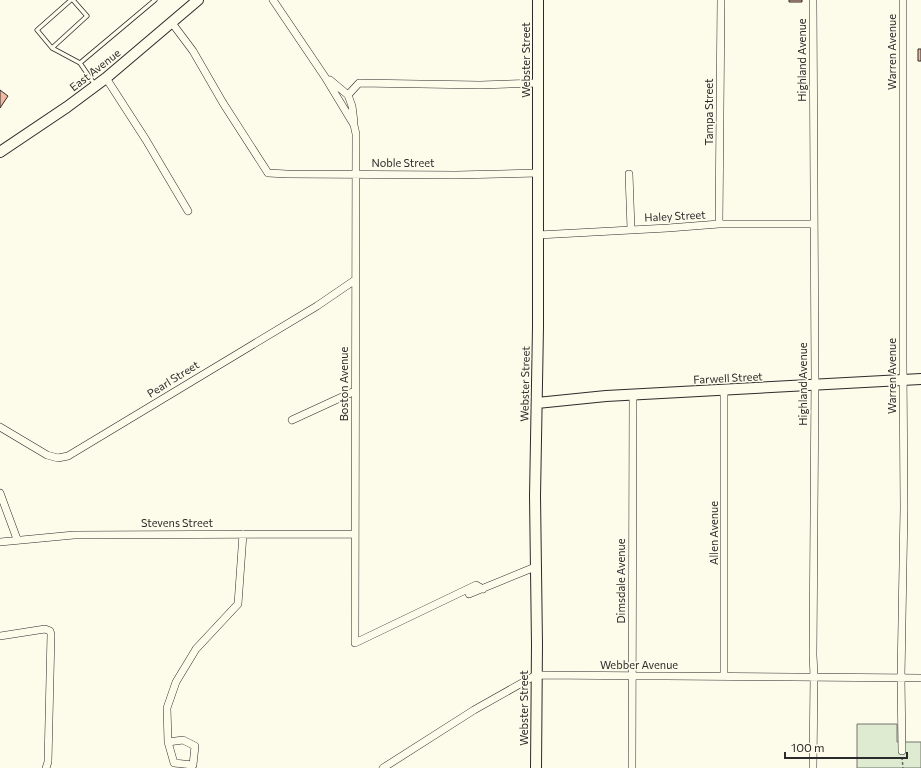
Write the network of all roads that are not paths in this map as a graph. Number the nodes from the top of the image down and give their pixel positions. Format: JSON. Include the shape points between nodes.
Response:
{"nodes":[{"id":1,"x":72,"y":0,"type":"edge"},
{"id":2,"x":155,"y":0,"type":"edge"},
{"id":3,"x":198,"y":0,"type":"edge"},
{"id":4,"x":273,"y":0,"type":"edge"},
{"id":5,"x":538,"y":0,"type":"edge"},
{"id":6,"x":721,"y":0,"type":"edge"},
{"id":7,"x":813,"y":0,"type":"edge"},
{"id":8,"x":903,"y":0,"type":"edge"},
{"id":9,"x":172,"y":23,"type":"junction"},
{"id":10,"x":52,"y":48,"type":"junction"},
{"id":11,"x":80,"y":63,"type":"junction"},
{"id":12,"x":325,"y":77,"type":"junction"},
{"id":13,"x":106,"y":78,"type":"junction"},
{"id":14,"x":538,"y":83,"type":"junction"},
{"id":15,"x":96,"y":86,"type":"junction"},
{"id":16,"x":348,"y":95,"type":"junction"},
{"id":17,"x":354,"y":125,"type":"junction"},
{"id":18,"x":0,"y":152,"type":"edge"},
{"id":19,"x":538,"y":173,"type":"junction"},
{"id":20,"x":356,"y":174,"type":"junction"},
{"id":21,"x":630,"y":174,"type":"dead end"},
{"id":22,"x":188,"y":211,"type":"dead end"},
{"id":23,"x":719,"y":224,"type":"junction"},
{"id":24,"x":814,"y":224,"type":"junction"},
{"id":25,"x":631,"y":229,"type":"junction"},
{"id":26,"x":538,"y":235,"type":"junction"},
{"id":27,"x":355,"y":280,"type":"junction"},
{"id":28,"x":921,"y":379,"type":"edge"},
{"id":29,"x":904,"y":380,"type":"junction"},
{"id":30,"x":814,"y":385,"type":"junction"},
{"id":31,"x":724,"y":390,"type":"junction"},
{"id":32,"x":355,"y":391,"type":"junction"},
{"id":33,"x":633,"y":395,"type":"junction"},
{"id":34,"x":537,"y":403,"type":"junction"},
{"id":35,"x":292,"y":420,"type":"dead end"},
{"id":36,"x":0,"y":427,"type":"edge"},
{"id":37,"x":0,"y":493,"type":"edge"},
{"id":38,"x":243,"y":534,"type":"junction"},
{"id":39,"x":354,"y":534,"type":"junction"},
{"id":40,"x":17,"y":539,"type":"junction"},
{"id":41,"x":0,"y":542,"type":"edge"},
{"id":42,"x":535,"y":567,"type":"junction"},
{"id":43,"x":483,"y":589,"type":"junction"},
{"id":44,"x":469,"y":594,"type":"dead end"},
{"id":45,"x":0,"y":636,"type":"edge"},
{"id":46,"x":536,"y":675,"type":"junction"},
{"id":47,"x":632,"y":675,"type":"junction"},
{"id":48,"x":724,"y":676,"type":"junction"},
{"id":49,"x":814,"y":676,"type":"junction"},
{"id":50,"x":901,"y":677,"type":"junction"},
{"id":51,"x":921,"y":678,"type":"edge"},
{"id":52,"x":168,"y":742,"type":"junction"},
{"id":53,"x":902,"y":751,"type":"road end"},
{"id":54,"x":46,"y":768,"type":"edge"},
{"id":55,"x":383,"y":768,"type":"edge"},
{"id":56,"x":536,"y":768,"type":"edge"},
{"id":57,"x":632,"y":768,"type":"edge"},
{"id":58,"x":813,"y":768,"type":"edge"}],
"edges":[{"from":1,"to":10,"type":"lane","via":[[87,16]]},
{"from":1,"to":10,"type":"lane","via":[[37,30]]},
{"from":2,"to":11,"type":"lane"},
{"from":3,"to":9,"type":"main road","name":"East Avenue"},
{"from":4,"to":12,"type":"street","name":"Boston Avenue"},
{"from":5,"to":14,"type":"main road","name":"Webster Street"},
{"from":6,"to":23,"type":"street","name":"Tampa Street"},
{"from":7,"to":24,"type":"street","name":"Highland Avenue"},
{"from":8,"to":29,"type":"street","name":"Warren Avenue"},
{"from":9,"to":13,"type":"main road","name":"East Avenue"},
{"from":9,"to":20,"type":"street","name":"Noble Street","via":[[193,51],[268,173]]},
{"from":10,"to":11,"type":"lane"},
{"from":11,"to":15,"type":"lane"},
{"from":12,"to":16,"type":"street","name":"Boston Avenue"},
{"from":12,"to":17,"type":"street","name":"Boston Avenue"},
{"from":13,"to":15,"type":"main road","name":"East Avenue"},
{"from":13,"to":22,"type":"street"},
{"from":14,"to":16,"type":"street","via":[[359,83]]},
{"from":14,"to":19,"type":"main road","name":"Webster Street"},
{"from":15,"to":18,"type":"main road","name":"East Avenue"},
{"from":16,"to":17,"type":"street","name":"Boston Avenue"},
{"from":17,"to":20,"type":"street","name":"Boston Avenue"},
{"from":19,"to":20,"type":"street","name":"Noble Street"},
{"from":19,"to":26,"type":"main road","name":"Webster Street"},
{"from":20,"to":27,"type":"street","name":"Boston Avenue"},
{"from":21,"to":25,"type":"street"},
{"from":23,"to":24,"type":"street","name":"Haley Street"},
{"from":23,"to":25,"type":"street","name":"Haley Street"},
{"from":24,"to":30,"type":"street","name":"Highland Avenue"},
{"from":25,"to":26,"type":"street","name":"Haley Street"},
{"from":26,"to":34,"type":"main road","name":"Webster Street"},
{"from":27,"to":32,"type":"street","name":"Boston Avenue"},
{"from":27,"to":36,"type":"street","name":"Pearl Street","via":[[317,306],[68,456],[58,458],[47,455]]},
{"from":28,"to":29,"type":"main road","name":"Farwell Street"},
{"from":29,"to":30,"type":"main road","name":"Farwell Street"},
{"from":29,"to":50,"type":"street","name":"Warren Avenue"},
{"from":30,"to":31,"type":"main road","name":"Farwell Street"},
{"from":30,"to":49,"type":"street","name":"Highland Avenue"},
{"from":31,"to":33,"type":"main road","name":"Farwell Street"},
{"from":31,"to":48,"type":"street","name":"Allen Avenue"},
{"from":32,"to":35,"type":"street"},
{"from":32,"to":39,"type":"street","name":"Boston Avenue"},
{"from":33,"to":34,"type":"main road","name":"Farwell Street"},
{"from":33,"to":47,"type":"street","name":"Dimsdale Avenue"},
{"from":34,"to":42,"type":"main road","name":"Webster Street"},
{"from":37,"to":40,"type":"street"},
{"from":38,"to":39,"type":"street","name":"Stevens Street"},
{"from":38,"to":40,"type":"street","name":"Stevens Street","via":[[74,535]]},
{"from":38,"to":52,"type":"street","via":[[238,604],[196,649],[176,682],[168,708]]},
{"from":39,"to":43,"type":"street","name":"Boston Avenue","via":[[355,643],[476,585]]},
{"from":40,"to":41,"type":"street","name":"Stevens Street"},
{"from":42,"to":43,"type":"street"},
{"from":42,"to":46,"type":"main road","name":"Webster Street"},
{"from":43,"to":44,"type":"street"},
{"from":45,"to":54,"type":"street","via":[[45,629],[50,631],[52,651]]},
{"from":46,"to":47,"type":"street","name":"Webber Avenue"},
{"from":46,"to":55,"type":"street","name":"Webber Avenue","via":[[474,710]]},
{"from":46,"to":56,"type":"main road","name":"Webster Street"},
{"from":47,"to":48,"type":"street","name":"Webber Avenue"},
{"from":47,"to":57,"type":"street","name":"Dimsdale Avenue"},
{"from":48,"to":49,"type":"street","name":"Webber Avenue"},
{"from":49,"to":50,"type":"street","name":"Webber Avenue"},
{"from":49,"to":58,"type":"street","name":"Highland Avenue"},
{"from":50,"to":51,"type":"street","name":"Webber Avenue"},
{"from":50,"to":53,"type":"street","name":"Warren Avenue"},
{"from":52,"to":52,"type":"street","via":[[174,763],[193,765],[195,746],[183,740]]}]}
